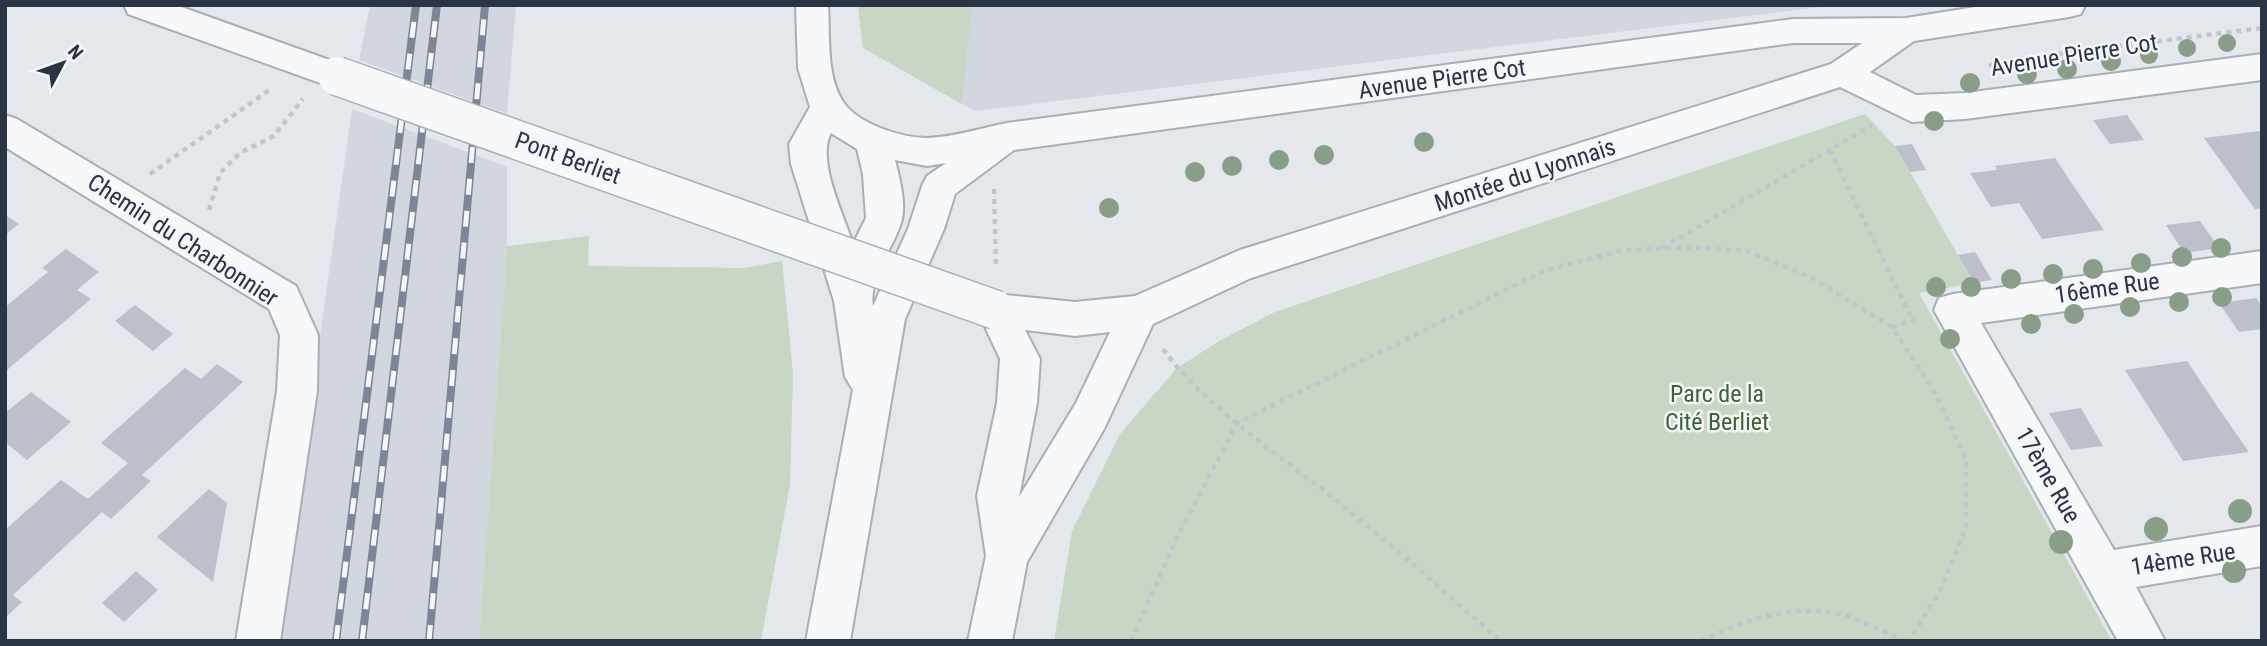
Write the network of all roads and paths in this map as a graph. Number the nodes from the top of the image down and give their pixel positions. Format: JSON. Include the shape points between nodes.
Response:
{"nodes":[{"id":1,"x":140,"y":5,"type":"edge"},
{"id":2,"x":812,"y":5,"type":"edge"},
{"id":3,"x":2069,"y":5,"type":"edge"},
{"id":4,"x":2262,"y":28,"type":"edge"},
{"id":5,"x":1906,"y":30,"type":"junction"},
{"id":6,"x":2262,"y":67,"type":"edge"},
{"id":7,"x":1980,"y":69,"type":"dead end"},
{"id":8,"x":330,"y":73,"type":"junction"},
{"id":9,"x":1843,"y":74,"type":"junction"},
{"id":10,"x":1897,"y":100,"type":"junction"},
{"id":11,"x":827,"y":107,"type":"junction"},
{"id":12,"x":5,"y":128,"type":"edge"},
{"id":13,"x":1007,"y":137,"type":"junction"},
{"id":14,"x":873,"y":141,"type":"junction"},
{"id":15,"x":1830,"y":150,"type":"junction"},
{"id":16,"x":994,"y":186,"type":"dead end"},
{"id":17,"x":117,"y":197,"type":"junction"},
{"id":18,"x":194,"y":244,"type":"junction"},
{"id":19,"x":1661,"y":248,"type":"junction"},
{"id":20,"x":2262,"y":267,"type":"edge"},
{"id":21,"x":853,"y":301,"type":"junction"},
{"id":22,"x":996,"y":310,"type":"junction"},
{"id":23,"x":1953,"y":310,"type":"joint"},
{"id":24,"x":1139,"y":313,"type":"junction"},
{"id":25,"x":1913,"y":321,"type":"dead end"},
{"id":26,"x":1176,"y":369,"type":"dead end"},
{"id":27,"x":870,"y":410,"type":"junction"},
{"id":28,"x":1237,"y":423,"type":"junction"},
{"id":29,"x":2262,"y":546,"type":"edge"},
{"id":30,"x":1007,"y":556,"type":"junction"},
{"id":31,"x":2104,"y":572,"type":"junction"},
{"id":32,"x":258,"y":641,"type":"edge"},
{"id":33,"x":828,"y":641,"type":"edge"},
{"id":34,"x":990,"y":641,"type":"edge"},
{"id":35,"x":1131,"y":641,"type":"edge"},
{"id":36,"x":1500,"y":641,"type":"edge"},
{"id":37,"x":1701,"y":641,"type":"edge"},
{"id":38,"x":1907,"y":641,"type":"edge"},
{"id":39,"x":2143,"y":641,"type":"edge"}],
"edges":[{"from":1,"to":8,"type":"street","name":"Pont Berliet"},
{"from":2,"to":11,"type":"street","via":[[815,68]]},
{"from":3,"to":5,"type":"street","name":"Avenue Pierre Cot"},
{"from":4,"to":7,"type":"path","name":"Avenue Pierre Cot","via":[[2003,61]]},
{"from":5,"to":9,"type":"street","name":"Montée du Lyonnais"},
{"from":5,"to":13,"type":"street","name":"Avenue Pierre Cot","via":[[1793,31]]},
{"from":6,"to":10,"type":"street","via":[[1965,106],[1912,109]]},
{"from":8,"to":17,"type":"path"},
{"from":8,"to":18,"type":"path","via":[[274,136],[240,153],[220,173]]},
{"from":8,"to":22,"type":"street","name":"Pont Berliet","bridge":true},
{"from":9,"to":10,"type":"street"},
{"from":9,"to":24,"type":"street","name":"Montée du Lyonnais","via":[[1240,266]]},
{"from":10,"to":15,"type":"path","via":[[1874,124]]},
{"from":11,"to":14,"type":"street","name":"Avenue Pierre Cot","via":[[848,128]]},
{"from":11,"to":21,"type":"street","via":[[807,144],[808,164]]},
{"from":12,"to":17,"type":"street","name":"Chemin du Charbonnier"},
{"from":13,"to":14,"type":"street","name":"Avenue Pierre Cot","via":[[927,152]]},
{"from":13,"to":27,"type":"street","via":[[940,186],[886,319]]},
{"from":14,"to":21,"type":"street","via":[[884,218],[860,270]]},
{"from":15,"to":19,"type":"path"},
{"from":15,"to":25,"type":"path"},
{"from":16,"to":22,"type":"path"},
{"from":17,"to":18,"type":"street","name":"Chemin du Charbonnier"},
{"from":18,"to":32,"type":"street","name":"Chemin du Charbonnier","via":[[283,298],[299,335],[297,391]]},
{"from":19,"to":28,"type":"path","via":[[1619,251],[1546,270]]},
{"from":19,"to":38,"type":"path","via":[[1747,251],[1810,277],[1892,327],[1934,391],[1966,459],[1966,527],[1942,587]]},
{"from":20,"to":23,"type":"street","name":"16ème Rue"},
{"from":21,"to":27,"type":"street"},
{"from":22,"to":24,"type":"street","name":"Montée du Lyonnais","via":[[1075,319]]},
{"from":22,"to":30,"type":"street","via":[[1020,359],[1017,403],[998,496]]},
{"from":23,"to":31,"type":"street","name":"17ème Rue"},
{"from":24,"to":30,"type":"street","via":[[1090,416]]},
{"from":26,"to":28,"type":"path"},
{"from":27,"to":33,"type":"street"},
{"from":28,"to":35,"type":"path","via":[[1176,540]]},
{"from":28,"to":36,"type":"path","via":[[1408,557]]},
{"from":29,"to":31,"type":"street","name":"14ème Rue"},
{"from":30,"to":34,"type":"street"},
{"from":31,"to":39,"type":"street","name":"17ème Rue"},
{"from":37,"to":38,"type":"path","via":[[1781,611],[1839,614]]}]}
